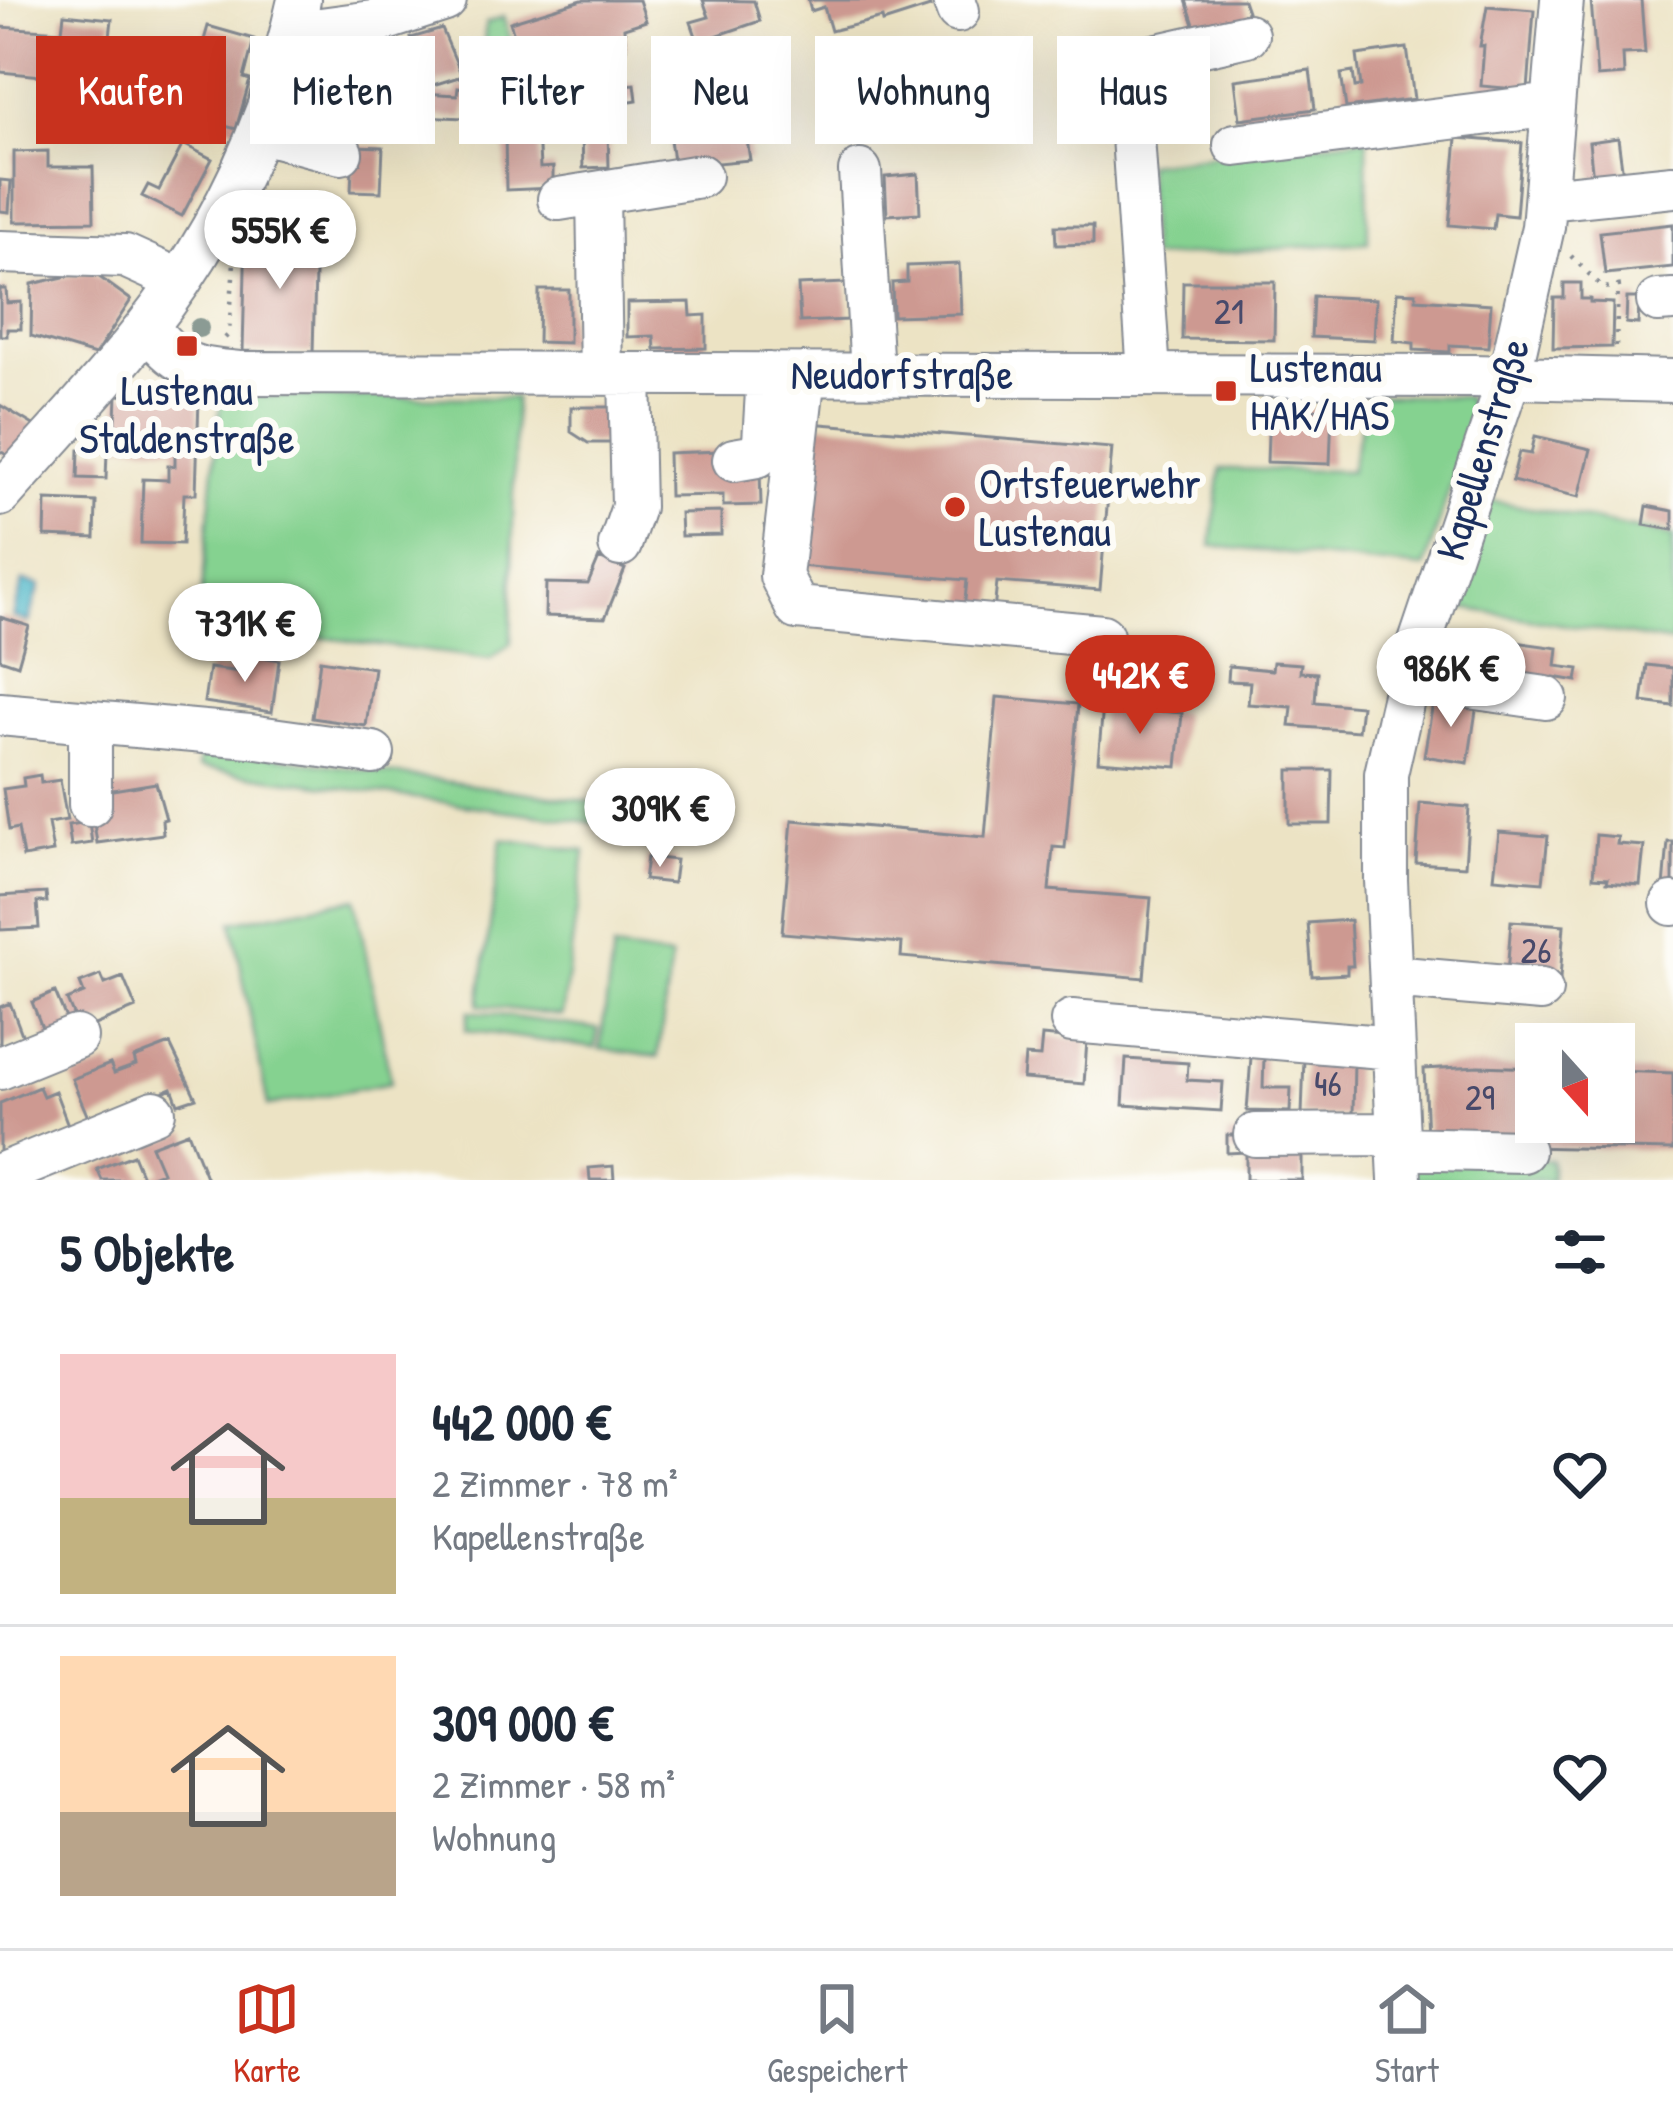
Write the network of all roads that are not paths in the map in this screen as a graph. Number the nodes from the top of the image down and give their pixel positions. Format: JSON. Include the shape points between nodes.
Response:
{"nodes":[{"id":1,"x":446,"y":0,"type":"edge"},
{"id":2,"x":1562,"y":0,"type":"edge"},
{"id":3,"x":295,"y":17,"type":"edge"},
{"id":4,"x":1247,"y":35,"type":"dead end"},
{"id":5,"x":1553,"y":105,"type":"junction"},
{"id":6,"x":255,"y":144,"type":"edge"},
{"id":7,"x":307,"y":144,"type":"edge"},
{"id":8,"x":1234,"y":145,"type":"dead end"},
{"id":9,"x":341,"y":153,"type":"dead end"},
{"id":10,"x":860,"y":171,"type":"dead end"},
{"id":11,"x":700,"y":176,"type":"dead end"},
{"id":12,"x":1673,"y":186,"type":"edge"},
{"id":13,"x":1545,"y":213,"type":"junction"},
{"id":14,"x":0,"y":251,"type":"edge"},
{"id":15,"x":178,"y":280,"type":"junction"},
{"id":16,"x":147,"y":327,"type":"junction"},
{"id":17,"x":615,"y":374,"type":"junction"},
{"id":18,"x":786,"y":374,"type":"junction"},
{"id":19,"x":872,"y":374,"type":"junction"},
{"id":20,"x":1148,"y":374,"type":"junction"},
{"id":21,"x":1509,"y":378,"type":"junction"},
{"id":22,"x":1673,"y":380,"type":"edge"},
{"id":23,"x":734,"y":460,"type":"dead end"},
{"id":24,"x":0,"y":495,"type":"edge"},
{"id":25,"x":620,"y":545,"type":"dead end"},
{"id":26,"x":1102,"y":636,"type":"dead end"},
{"id":27,"x":1408,"y":678,"type":"junction"},
{"id":28,"x":1546,"y":698,"type":"dead end"},
{"id":29,"x":0,"y":714,"type":"edge"},
{"id":30,"x":90,"y":723,"type":"junction"},
{"id":31,"x":373,"y":753,"type":"dead end"},
{"id":32,"x":90,"y":805,"type":"dead end"},
{"id":33,"x":1391,"y":977,"type":"junction"},
{"id":34,"x":1541,"y":989,"type":"dead end"},
{"id":35,"x":1072,"y":1021,"type":"dead end"},
{"id":36,"x":76,"y":1037,"type":"dead end"},
{"id":37,"x":1394,"y":1048,"type":"junction"},
{"id":38,"x":0,"y":1068,"type":"edge"},
{"id":39,"x":154,"y":1112,"type":"dead end"},
{"id":40,"x":1255,"y":1135,"type":"dead end"},
{"id":41,"x":1522,"y":1151,"type":"dead end"},
{"id":42,"x":1399,"y":1154,"type":"edge"},
{"id":43,"x":0,"y":1175,"type":"edge"}],
"edges":[{"from":1,"to":3,"type":"street","via":[[380,21]]},
{"from":2,"to":5,"type":"street","name":"Kapellenstraße"},
{"from":4,"to":20,"type":"street","via":[[1128,62]]},
{"from":5,"to":8,"type":"street"},
{"from":5,"to":13,"type":"street","name":"Kapellenstraße"},
{"from":6,"to":15,"type":"street"},
{"from":7,"to":9,"type":"street"},
{"from":10,"to":19,"type":"street"},
{"from":11,"to":17,"type":"street","via":[[578,196]]},
{"from":12,"to":13,"type":"street"},
{"from":13,"to":21,"type":"street","name":"Kapellenstraße"},
{"from":14,"to":15,"type":"street","via":[[125,256]]},
{"from":15,"to":16,"type":"street"},
{"from":16,"to":17,"type":"street","name":"Neudorfstraße","via":[[170,357],[208,370]]},
{"from":16,"to":24,"type":"street"},
{"from":17,"to":18,"type":"street","name":"Neudorfstraße"},
{"from":17,"to":25,"type":"street","via":[[633,507]]},
{"from":18,"to":19,"type":"street","name":"Neudorfstraße"},
{"from":18,"to":23,"type":"street","via":[[758,456]]},
{"from":18,"to":26,"type":"street","via":[[781,576],[797,608]]},
{"from":19,"to":20,"type":"street","name":"Neudorfstraße"},
{"from":20,"to":21,"type":"street","name":"Neudorfstraße"},
{"from":21,"to":22,"type":"street","name":"Neudorfstraße"},
{"from":21,"to":27,"type":"street","name":"Kapellenstraße"},
{"from":27,"to":28,"type":"street"},
{"from":27,"to":33,"type":"street","name":"Kapellenstraße","via":[[1386,774]]},
{"from":29,"to":30,"type":"street"},
{"from":30,"to":31,"type":"street"},
{"from":30,"to":32,"type":"street"},
{"from":33,"to":34,"type":"street"},
{"from":33,"to":37,"type":"street","name":"Kapellenstraße"},
{"from":35,"to":37,"type":"street"},
{"from":36,"to":38,"type":"street"},
{"from":37,"to":42,"type":"street","name":"Kapellenstraße"},
{"from":39,"to":43,"type":"street"},
{"from":40,"to":42,"type":"street"},
{"from":41,"to":42,"type":"street"}]}
